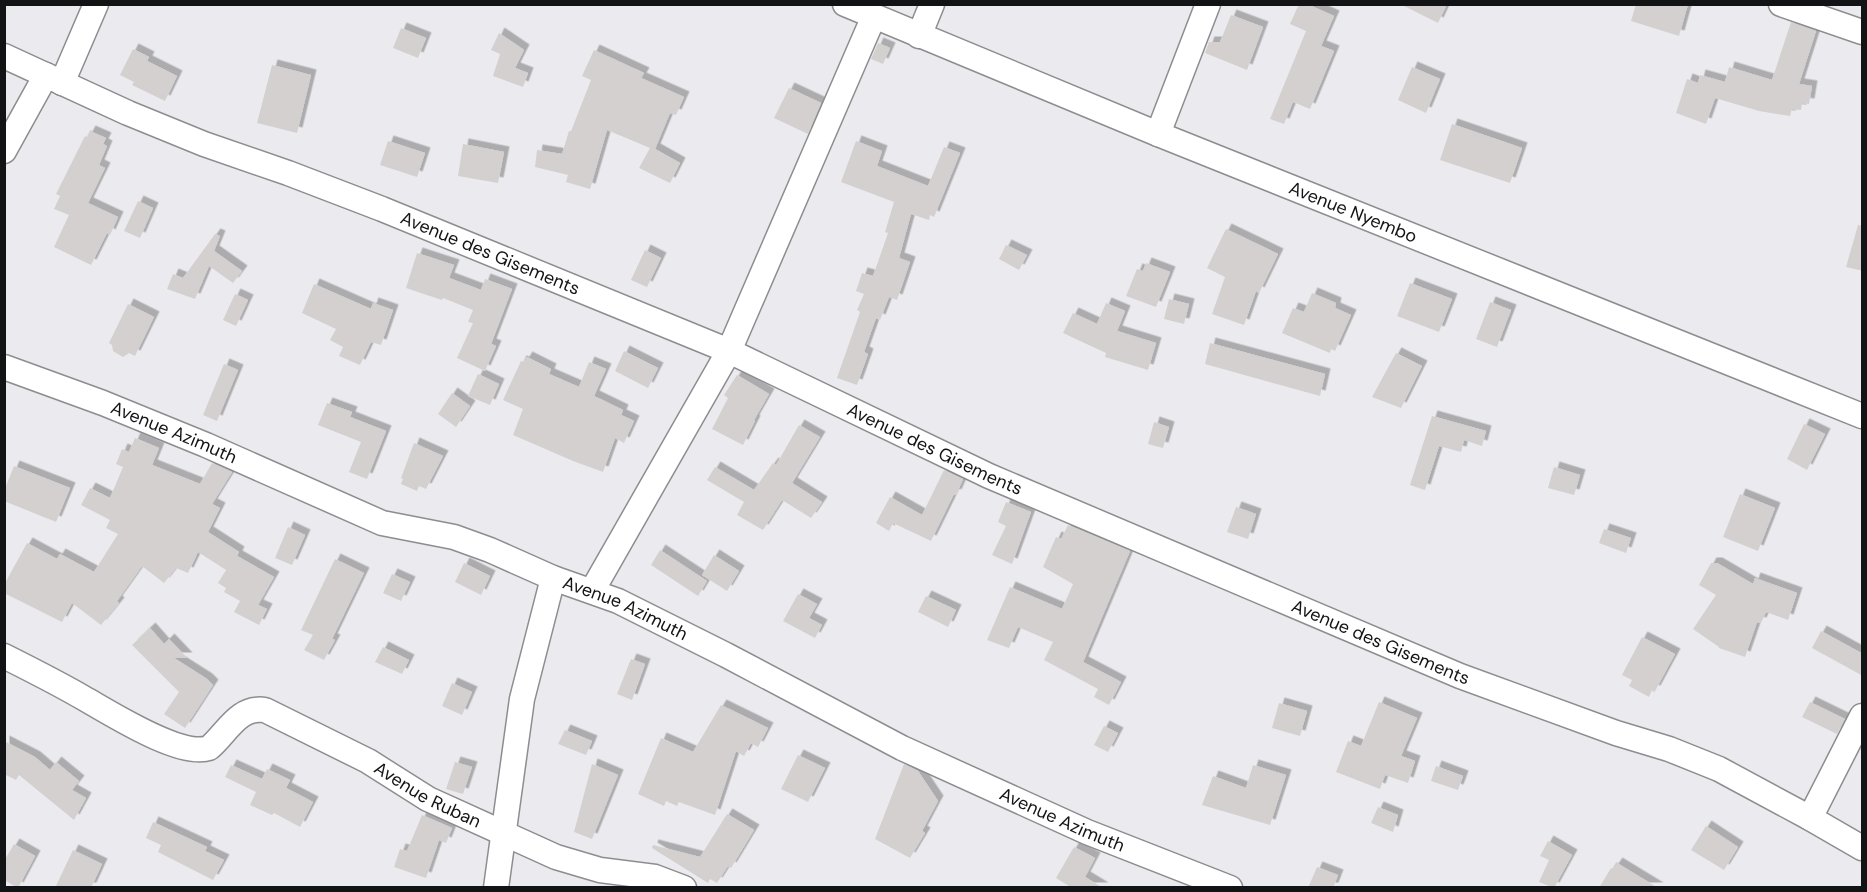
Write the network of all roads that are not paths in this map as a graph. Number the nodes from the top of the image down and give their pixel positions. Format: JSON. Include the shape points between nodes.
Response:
{"nodes":[{"id":1,"x":96,"y":4,"type":"edge"},
{"id":2,"x":845,"y":4,"type":"edge"},
{"id":3,"x":932,"y":4,"type":"edge"},
{"id":4,"x":1208,"y":4,"type":"edge"},
{"id":5,"x":1781,"y":4,"type":"edge"},
{"id":6,"x":874,"y":16,"type":"junction"},
{"id":7,"x":1863,"y":33,"type":"edge"},
{"id":8,"x":919,"y":36,"type":"junction"},
{"id":9,"x":4,"y":56,"type":"edge"},
{"id":10,"x":54,"y":79,"type":"junction"},
{"id":11,"x":1158,"y":134,"type":"junction"},
{"id":12,"x":4,"y":151,"type":"edge"},
{"id":13,"x":729,"y":351,"type":"junction"},
{"id":14,"x":4,"y":367,"type":"edge"},
{"id":15,"x":1863,"y":416,"type":"edge"},
{"id":16,"x":553,"y":578,"type":"junction"},
{"id":17,"x":592,"y":591,"type":"junction"},
{"id":18,"x":4,"y":656,"type":"edge"},
{"id":19,"x":1863,"y":716,"type":"edge"},
{"id":20,"x":1810,"y":818,"type":"junction"},
{"id":21,"x":504,"y":835,"type":"junction"},
{"id":22,"x":1863,"y":848,"type":"edge"},
{"id":23,"x":496,"y":888,"type":"edge"},
{"id":24,"x":684,"y":888,"type":"edge"},
{"id":25,"x":1230,"y":888,"type":"edge"}],
"edges":[{"from":1,"to":10,"type":"street"},
{"from":2,"to":6,"type":"street","name":"Avenue Nyembo"},
{"from":3,"to":8,"type":"street"},
{"from":4,"to":11,"type":"street"},
{"from":5,"to":7,"type":"street"},
{"from":6,"to":8,"type":"street","name":"Avenue Nyembo"},
{"from":6,"to":13,"type":"street"},
{"from":8,"to":11,"type":"street","name":"Avenue Nyembo"},
{"from":9,"to":10,"type":"street","name":"Avenue des Gisements"},
{"from":10,"to":12,"type":"street"},
{"from":10,"to":13,"type":"street","name":"Avenue des Gisements","via":[[128,113],[382,209]]},
{"from":11,"to":15,"type":"street","name":"Avenue Nyembo"},
{"from":13,"to":17,"type":"street"},
{"from":13,"to":20,"type":"street","name":"Avenue des Gisements","via":[[989,476],[1490,688],[1719,769]]},
{"from":14,"to":16,"type":"street","name":"Avenue Azimuth","via":[[206,445],[374,520],[454,537]]},
{"from":16,"to":17,"type":"street","name":"Avenue Azimuth"},
{"from":16,"to":21,"type":"street","via":[[522,699]]},
{"from":17,"to":25,"type":"street","name":"Avenue Azimuth","via":[[667,625],[913,753],[1087,832]]},
{"from":18,"to":21,"type":"street","name":"Avenue Ruban","via":[[131,726],[189,748],[209,748],[240,715],[265,710],[368,760],[428,799]]},
{"from":19,"to":20,"type":"street"},
{"from":20,"to":22,"type":"street","name":"Avenue des Gisements"},
{"from":21,"to":23,"type":"street"},
{"from":21,"to":24,"type":"street","name":"Avenue Ruban","via":[[575,864],[655,877]]}]}
